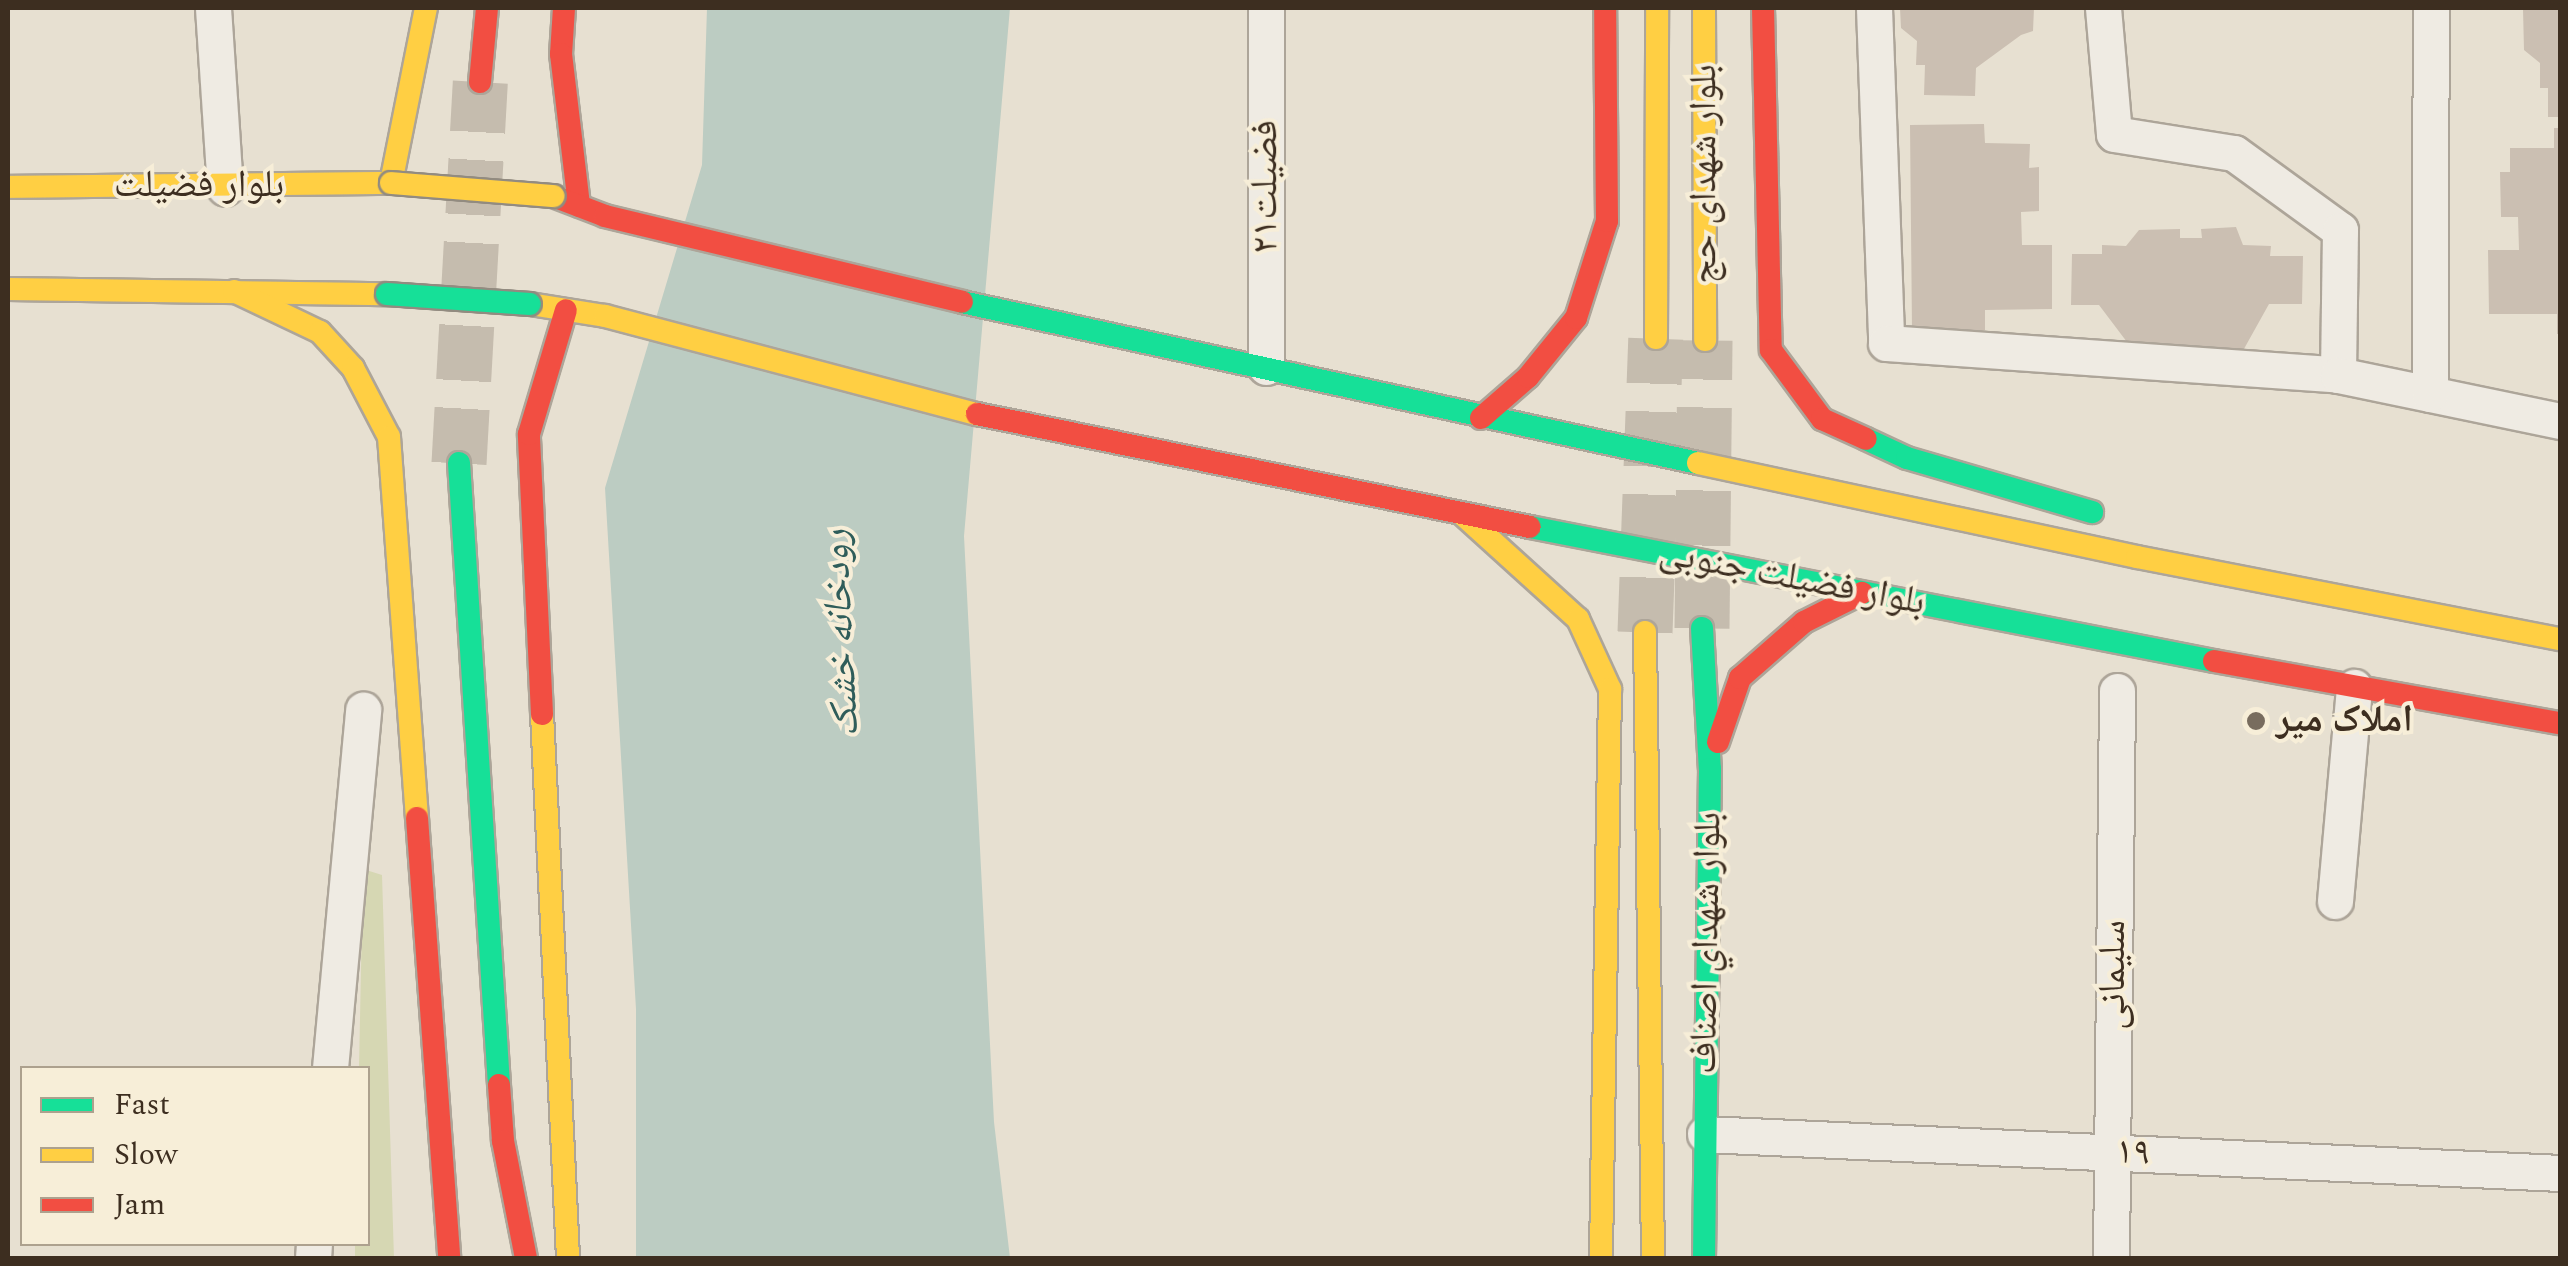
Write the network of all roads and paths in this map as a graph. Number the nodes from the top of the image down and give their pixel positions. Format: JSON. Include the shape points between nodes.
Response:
{"nodes":[{"id":1,"x":213,"y":8,"type":"edge"},
{"id":2,"x":426,"y":8,"type":"edge"},
{"id":3,"x":487,"y":8,"type":"edge"},
{"id":4,"x":564,"y":8,"type":"edge"},
{"id":5,"x":1266,"y":8,"type":"edge"},
{"id":6,"x":1605,"y":8,"type":"edge"},
{"id":7,"x":1657,"y":8,"type":"edge"},
{"id":8,"x":1704,"y":8,"type":"edge"},
{"id":9,"x":1763,"y":8,"type":"edge"},
{"id":10,"x":1874,"y":8,"type":"edge"},
{"id":11,"x":2103,"y":8,"type":"edge"},
{"id":12,"x":2432,"y":8,"type":"edge"},
{"id":13,"x":480,"y":82,"type":"tunnel mouth"},
{"id":14,"x":391,"y":183,"type":"junction"},
{"id":15,"x":8,"y":187,"type":"edge"},
{"id":16,"x":225,"y":188,"type":"junction"},
{"id":17,"x":580,"y":206,"type":"junction"},
{"id":18,"x":8,"y":290,"type":"edge"},
{"id":19,"x":234,"y":291,"type":"junction"},
{"id":20,"x":566,"y":310,"type":"junction"},
{"id":21,"x":1656,"y":338,"type":"tunnel mouth"},
{"id":22,"x":1706,"y":340,"type":"tunnel mouth"},
{"id":23,"x":1266,"y":367,"type":"junction"},
{"id":24,"x":2338,"y":374,"type":"junction"},
{"id":25,"x":2430,"y":394,"type":"junction"},
{"id":26,"x":1482,"y":418,"type":"junction"},
{"id":27,"x":2560,"y":421,"type":"edge"},
{"id":28,"x":459,"y":464,"type":"tunnel mouth"},
{"id":29,"x":1459,"y":510,"type":"junction"},
{"id":30,"x":2114,"y":518,"type":"dead end"},
{"id":31,"x":2185,"y":541,"type":"dead end"},
{"id":32,"x":1862,"y":593,"type":"junction"},
{"id":33,"x":2320,"y":593,"type":"junction"},
{"id":34,"x":1702,"y":628,"type":"tunnel mouth"},
{"id":35,"x":1645,"y":632,"type":"tunnel mouth"},
{"id":36,"x":2559,"y":638,"type":"edge"},
{"id":37,"x":2538,"y":654,"type":"dead end"},
{"id":38,"x":2507,"y":684,"type":"dead end"},
{"id":39,"x":2354,"y":687,"type":"junction"},
{"id":40,"x":2531,"y":690,"type":"dead end"},
{"id":41,"x":2116,"y":691,"type":"dead end"},
{"id":42,"x":362,"y":710,"type":"dead end"},
{"id":43,"x":2488,"y":712,"type":"junction"},
{"id":44,"x":2556,"y":722,"type":"edge"},
{"id":45,"x":1710,"y":769,"type":"junction"},
{"id":46,"x":2336,"y":901,"type":"dead end"},
{"id":47,"x":330,"y":1066,"type":"edge"},
{"id":48,"x":1705,"y":1134,"type":"junction"},
{"id":49,"x":502,"y":1141,"type":"junction"},
{"id":50,"x":2113,"y":1152,"type":"junction"},
{"id":51,"x":2560,"y":1173,"type":"edge"},
{"id":52,"x":496,"y":1239,"type":"dead end"},
{"id":53,"x":449,"y":1258,"type":"edge"},
{"id":54,"x":526,"y":1258,"type":"edge"},
{"id":55,"x":568,"y":1258,"type":"edge"},
{"id":56,"x":1601,"y":1258,"type":"edge"},
{"id":57,"x":1653,"y":1258,"type":"edge"},
{"id":58,"x":1704,"y":1258,"type":"edge"},
{"id":59,"x":2111,"y":1258,"type":"edge"}],
"edges":[{"from":1,"to":16,"type":"street"},
{"from":2,"to":14,"type":"main road"},
{"from":3,"to":13,"type":"main road"},
{"from":4,"to":17,"type":"main road","via":[[561,54]]},
{"from":5,"to":23,"type":"street","name":"فضیلت۲۱"},
{"from":6,"to":26,"type":"main road","via":[[1607,221],[1576,318],[1528,377]]},
{"from":7,"to":21,"type":"main road","name":"بلوار شهدای حج"},
{"from":8,"to":22,"type":"main road","name":"بلوار شهدای حج"},
{"from":9,"to":30,"type":"main road","via":[[1771,350],[1822,419],[1906,458]]},
{"from":10,"to":24,"type":"street","via":[[1886,344]]},
{"from":11,"to":24,"type":"street","via":[[2114,134],[2234,153],[2340,230]]},
{"from":12,"to":25,"type":"street"},
{"from":14,"to":16,"type":"main road","name":"بلوار فضیلت"},
{"from":14,"to":17,"type":"main road","name":"بلوار فضیلت","bridge":true,"via":[[553,196]]},
{"from":15,"to":16,"type":"main road","name":"بلوار فضیلت"},
{"from":17,"to":23,"type":"main road","name":"بلوار فضیلت","via":[[1032,320]]},
{"from":18,"to":19,"type":"main road"},
{"from":19,"to":20,"type":"main road","name":"بلوار فضیلت جنوبی","bridge":true,"via":[[387,294]]},
{"from":19,"to":53,"type":"main road","via":[[320,332],[352,368],[389,437]]},
{"from":20,"to":29,"type":"main road","name":"بلوار فضیلت جنوبی","via":[[1026,426]]},
{"from":20,"to":55,"type":"main road","via":[[529,434]]},
{"from":23,"to":26,"type":"main road"},
{"from":24,"to":25,"type":"street"},
{"from":25,"to":27,"type":"street"},
{"from":26,"to":33,"type":"main road"},
{"from":28,"to":49,"type":"main road"},
{"from":29,"to":32,"type":"main road","name":"بلوار فضیلت جنوبی"},
{"from":29,"to":56,"type":"main road","via":[[1578,619],[1610,689]]},
{"from":31,"to":33,"type":"main road"},
{"from":32,"to":39,"type":"main road","name":"بلوار فضیلت جنوبی"},
{"from":32,"to":45,"type":"main road","via":[[1804,622],[1740,678]]},
{"from":33,"to":36,"type":"main road","via":[[2507,640]]},
{"from":34,"to":45,"type":"main road","name":"بلوار شهداي اصناف"},
{"from":35,"to":57,"type":"main road","name":"بلوار شهداي اصناف"},
{"from":36,"to":37,"type":"main road"},
{"from":38,"to":43,"type":"main road"},
{"from":39,"to":43,"type":"main road","name":"بلوار فضیلت جنوبی"},
{"from":39,"to":46,"type":"street"},
{"from":40,"to":44,"type":"main road","via":[[2534,704]]},
{"from":41,"to":50,"type":"street","name":"سلیمانی"},
{"from":42,"to":47,"type":"street"},
{"from":43,"to":44,"type":"main road","name":"بلوار فضیلت جنوبی"},
{"from":45,"to":48,"type":"main road","name":"بلوار شهداي اصناف"},
{"from":48,"to":50,"type":"street","name":"۱۹"},
{"from":48,"to":58,"type":"main road","name":"بلوار شهداي اصناف"},
{"from":49,"to":52,"type":"main road"},
{"from":49,"to":54,"type":"main road"},
{"from":50,"to":51,"type":"street","name":"۱۹"},
{"from":50,"to":59,"type":"street","name":"سلیمانی"}]}
